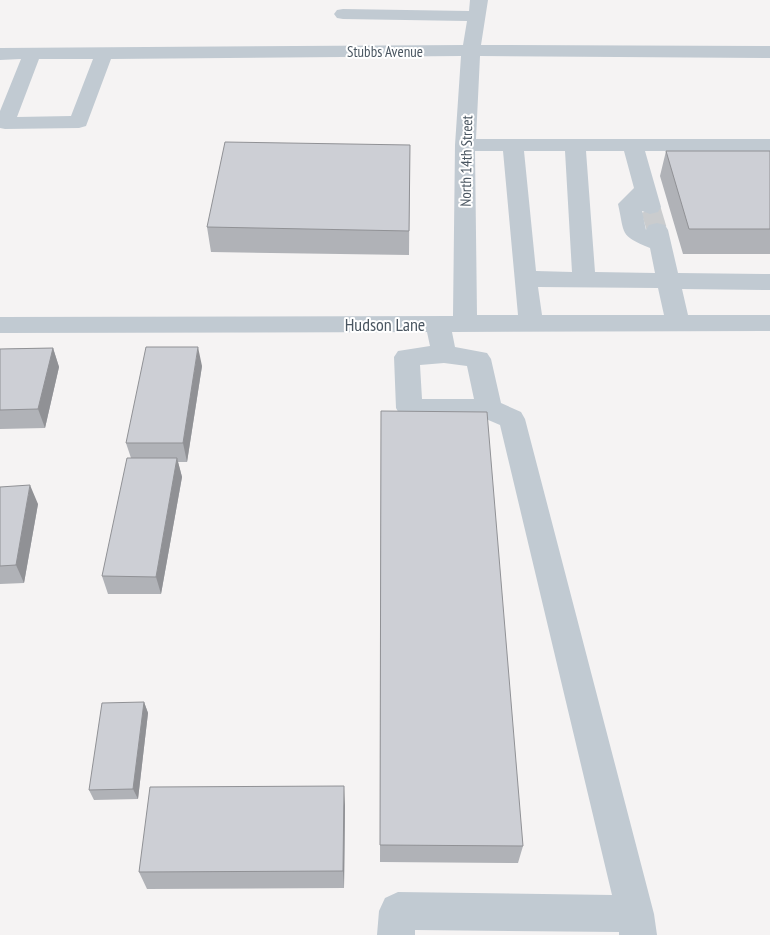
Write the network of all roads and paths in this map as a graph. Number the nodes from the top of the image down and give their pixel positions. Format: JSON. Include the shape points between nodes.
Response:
{"nodes":[{"id":1,"x":340,"y":7,"type":"edge"},
{"id":2,"x":478,"y":8,"type":"edge"},
{"id":3,"x":471,"y":50,"type":"junction"},
{"id":4,"x":388,"y":51,"type":"junction"},
{"id":5,"x":770,"y":52,"type":"edge"},
{"id":6,"x":104,"y":53,"type":"junction"},
{"id":7,"x":0,"y":54,"type":"edge"},
{"id":8,"x":32,"y":54,"type":"junction"},
{"id":9,"x":465,"y":145,"type":"junction"},
{"id":10,"x":513,"y":145,"type":"junction"},
{"id":11,"x":770,"y":145,"type":"edge"},
{"id":12,"x":575,"y":146,"type":"junction"},
{"id":13,"x":633,"y":146,"type":"junction"},
{"id":14,"x":525,"y":279,"type":"junction"},
{"id":15,"x":584,"y":281,"type":"junction"},
{"id":16,"x":669,"y":281,"type":"junction"},
{"id":17,"x":770,"y":282,"type":"edge"},
{"id":18,"x":452,"y":323,"type":"junction"},
{"id":19,"x":531,"y":323,"type":"junction"},
{"id":20,"x":678,"y":323,"type":"junction"},
{"id":21,"x":770,"y":323,"type":"edge"},
{"id":22,"x":0,"y":325,"type":"edge"},
{"id":23,"x":444,"y":354,"type":"junction"},
{"id":24,"x":489,"y":409,"type":"junction"},
{"id":25,"x":636,"y":925,"type":"edge"},
{"id":26,"x":396,"y":935,"type":"edge"}],
"edges":[{"from":1,"to":2,"type":"street"},
{"from":1,"to":4,"type":"street"},
{"from":2,"to":3,"type":"street","name":"North 14th Street"},
{"from":3,"to":4,"type":"street","name":"Stubbs Avenue"},
{"from":3,"to":5,"type":"street","name":"Stubbs Avenue"},
{"from":3,"to":9,"type":"street","name":"North 14th Street"},
{"from":4,"to":6,"type":"street","name":"Stubbs Avenue"},
{"from":6,"to":8,"type":"street","name":"Stubbs Avenue"},
{"from":6,"to":8,"type":"street","via":[[78,122],[5,123]]},
{"from":7,"to":8,"type":"street","name":"Stubbs Avenue"},
{"from":9,"to":10,"type":"street"},
{"from":9,"to":18,"type":"street","name":"North 14th Street"},
{"from":10,"to":12,"type":"street"},
{"from":10,"to":14,"type":"street"},
{"from":11,"to":13,"type":"street"},
{"from":12,"to":13,"type":"street"},
{"from":12,"to":15,"type":"street"},
{"from":13,"to":16,"type":"street"},
{"from":14,"to":15,"type":"street"},
{"from":14,"to":19,"type":"street"},
{"from":15,"to":16,"type":"street"},
{"from":16,"to":17,"type":"street"},
{"from":16,"to":20,"type":"street"},
{"from":18,"to":19,"type":"street","name":"Hudson Lane"},
{"from":18,"to":22,"type":"street","name":"Hudson Lane"},
{"from":18,"to":23,"type":"street","name":"North 14th Street"},
{"from":19,"to":20,"type":"street","name":"Hudson Lane"},
{"from":20,"to":21,"type":"street","name":"Hudson Lane"},
{"from":23,"to":24,"type":"street","via":[[478,359]]},
{"from":23,"to":24,"type":"street","via":[[407,357],[409,408]]},
{"from":24,"to":25,"type":"street","via":[[512,419]]},
{"from":25,"to":26,"type":"street","via":[[398,911]]}]}
